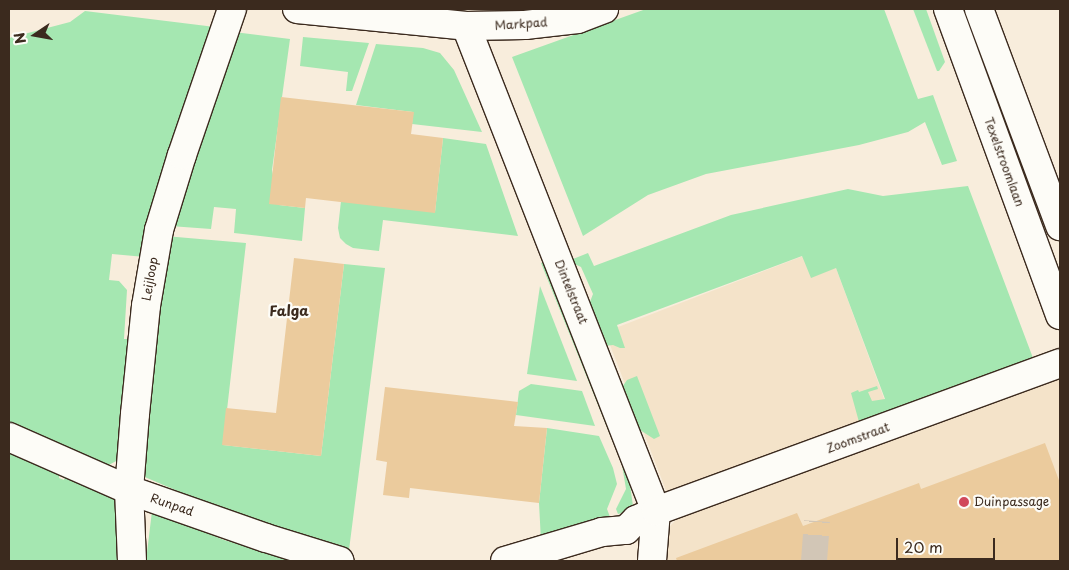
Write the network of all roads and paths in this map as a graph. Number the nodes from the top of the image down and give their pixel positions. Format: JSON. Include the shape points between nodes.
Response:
{"nodes":[{"id":1,"x":232,"y":9,"type":"edge"},
{"id":2,"x":297,"y":9,"type":"edge"},
{"id":3,"x":604,"y":9,"type":"edge"},
{"id":4,"x":948,"y":9,"type":"edge"},
{"id":5,"x":979,"y":9,"type":"edge"},
{"id":6,"x":466,"y":26,"type":"junction"},
{"id":7,"x":1060,"y":226,"type":"edge"},
{"id":8,"x":1060,"y":315,"type":"edge"},
{"id":9,"x":1060,"y":363,"type":"edge"},
{"id":10,"x":9,"y":438,"type":"edge"},
{"id":11,"x":129,"y":490,"type":"junction"},
{"id":12,"x":646,"y":516,"type":"junction"},
{"id":13,"x":132,"y":561,"type":"edge"},
{"id":14,"x":340,"y":561,"type":"edge"},
{"id":15,"x":505,"y":561,"type":"edge"},
{"id":16,"x":652,"y":561,"type":"edge"}],
"edges":[{"from":1,"to":11,"type":"street","name":"Leijloop","via":[[159,230],[146,306]]},
{"from":2,"to":6,"type":"street","name":"Markpad"},
{"from":3,"to":6,"type":"street","name":"Markpad","via":[[578,18],[526,25]]},
{"from":4,"to":8,"type":"street","name":"Texelstroomlaan"},
{"from":5,"to":7,"type":"street"},
{"from":6,"to":12,"type":"street","name":"Dintelstraat"},
{"from":9,"to":12,"type":"street","name":"Zoomstraat"},
{"from":10,"to":11,"type":"street","name":"Runpad"},
{"from":11,"to":13,"type":"street","name":"Leijloop"},
{"from":11,"to":14,"type":"street","name":"Runpad"},
{"from":12,"to":15,"type":"street","via":[[626,530],[602,532]]},
{"from":12,"to":16,"type":"street","name":"Dintelstraat"}]}
